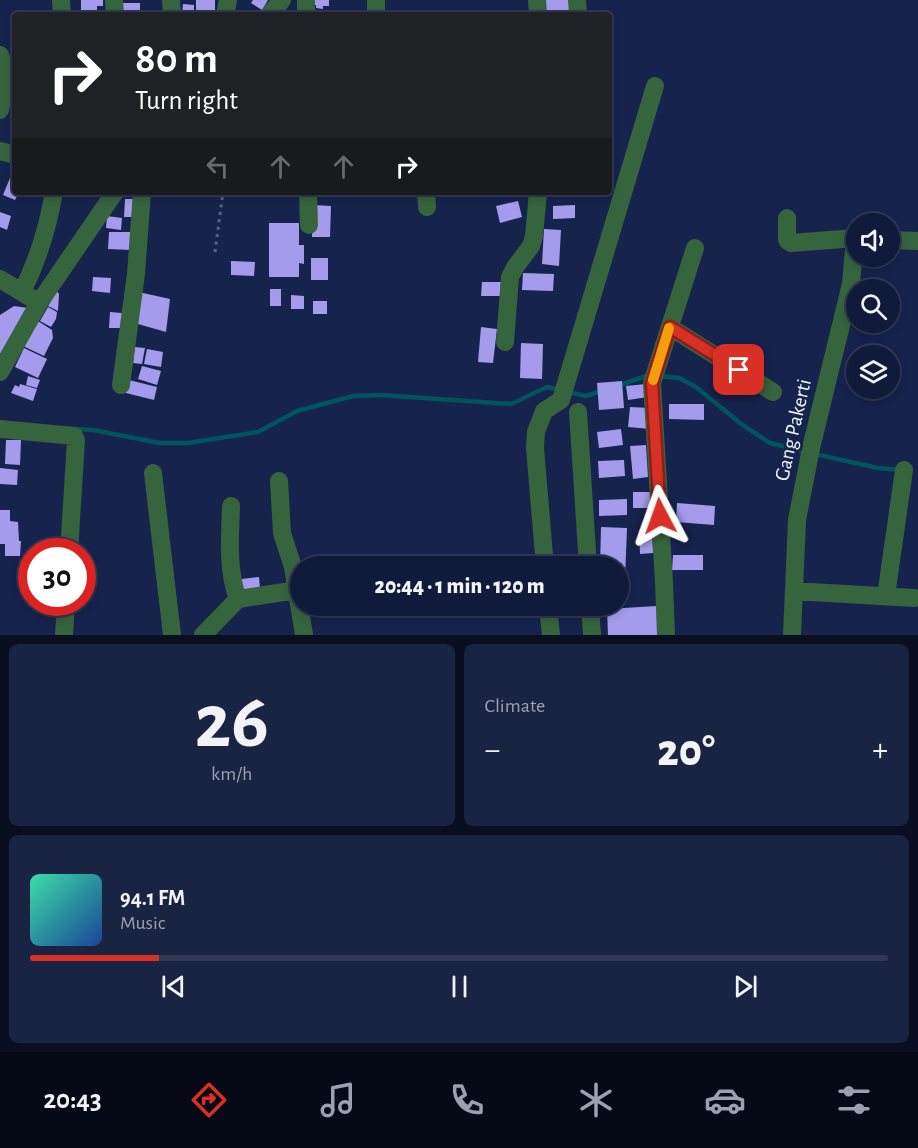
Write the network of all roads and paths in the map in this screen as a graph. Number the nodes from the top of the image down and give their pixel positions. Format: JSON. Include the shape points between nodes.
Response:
{"nodes":[{"id":1,"x":282,"y":0,"type":"edge"},
{"id":2,"x":272,"y":12,"type":"edge"},
{"id":3,"x":0,"y":55,"type":"edge"},
{"id":4,"x":655,"y":86,"type":"dead end"},
{"id":5,"x":0,"y":110,"type":"edge"},
{"id":6,"x":53,"y":195,"type":"edge"},
{"id":7,"x":114,"y":195,"type":"edge"},
{"id":8,"x":142,"y":195,"type":"edge"},
{"id":9,"x":223,"y":195,"type":"edge"},
{"id":10,"x":308,"y":195,"type":"edge"},
{"id":11,"x":538,"y":195,"type":"edge"},
{"id":12,"x":787,"y":218,"type":"dead end"},
{"id":13,"x":309,"y":225,"type":"dead end"},
{"id":14,"x":846,"y":239,"type":"edge"},
{"id":15,"x":900,"y":240,"type":"edge"},
{"id":16,"x":918,"y":241,"type":"edge"},
{"id":17,"x":695,"y":248,"type":"dead end"},
{"id":18,"x":215,"y":252,"type":"dead end"},
{"id":19,"x":853,"y":267,"type":"edge"},
{"id":20,"x":0,"y":279,"type":"edge"},
{"id":21,"x":22,"y":292,"type":"junction"},
{"id":22,"x":39,"y":303,"type":"junction"},
{"id":23,"x":670,"y":327,"type":"junction"},
{"id":24,"x":506,"y":342,"type":"dead end"},
{"id":25,"x":0,"y":372,"type":"edge"},
{"id":26,"x":121,"y":385,"type":"dead end"},
{"id":27,"x":773,"y":392,"type":"dead end"},
{"id":28,"x":578,"y":412,"type":"dead end"},
{"id":29,"x":0,"y":429,"type":"edge"},
{"id":30,"x":904,"y":470,"type":"dead end"},
{"id":31,"x":153,"y":473,"type":"dead end"},
{"id":32,"x":279,"y":482,"type":"dead end"},
{"id":33,"x":231,"y":506,"type":"dead end"},
{"id":34,"x":70,"y":538,"type":"edge"},
{"id":35,"x":544,"y":556,"type":"edge"},
{"id":36,"x":587,"y":556,"type":"edge"},
{"id":37,"x":290,"y":558,"type":"edge"},
{"id":38,"x":290,"y":591,"type":"edge"},
{"id":39,"x":794,"y":591,"type":"junction"},
{"id":40,"x":886,"y":596,"type":"junction"},
{"id":41,"x":914,"y":598,"type":"dead end"},
{"id":42,"x":238,"y":599,"type":"junction"},
{"id":43,"x":65,"y":616,"type":"edge"},
{"id":44,"x":301,"y":616,"type":"edge"},
{"id":45,"x":549,"y":616,"type":"edge"},
{"id":46,"x":591,"y":616,"type":"edge"},
{"id":47,"x":64,"y":635,"type":"edge"},
{"id":48,"x":172,"y":635,"type":"edge"},
{"id":49,"x":203,"y":635,"type":"edge"},
{"id":50,"x":304,"y":635,"type":"edge"},
{"id":51,"x":551,"y":635,"type":"edge"},
{"id":52,"x":592,"y":635,"type":"edge"},
{"id":53,"x":666,"y":635,"type":"edge"},
{"id":54,"x":792,"y":635,"type":"edge"}],
"edges":[{"from":1,"to":2,"type":"street"},
{"from":3,"to":5,"type":"street","via":[[6,85]]},
{"from":4,"to":35,"type":"street","via":[[561,400],[544,411],[536,432]]},
{"from":6,"to":21,"type":"street","via":[[34,268]]},
{"from":7,"to":22,"type":"street"},
{"from":8,"to":26,"type":"street"},
{"from":9,"to":18,"type":"path"},
{"from":10,"to":13,"type":"street"},
{"from":11,"to":24,"type":"street","via":[[531,246],[510,277]]},
{"from":12,"to":14,"type":"street","via":[[787,238],[791,243]]},
{"from":15,"to":16,"type":"street"},
{"from":17,"to":23,"type":"street"},
{"from":19,"to":39,"type":"street","name":"Gang Pakerti","via":[[797,520]]},
{"from":20,"to":21,"type":"street"},
{"from":21,"to":22,"type":"street"},
{"from":22,"to":25,"type":"street"},
{"from":23,"to":27,"type":"street"},
{"from":23,"to":53,"type":"street","via":[[652,383]]},
{"from":28,"to":36,"type":"street"},
{"from":29,"to":34,"type":"street","via":[[74,436]]},
{"from":30,"to":40,"type":"street"},
{"from":31,"to":48,"type":"street"},
{"from":32,"to":37,"type":"street","via":[[282,533]]},
{"from":33,"to":42,"type":"street","via":[[230,568]]},
{"from":38,"to":42,"type":"street"},
{"from":39,"to":40,"type":"street"},
{"from":39,"to":54,"type":"street","name":"Gang Pakerti"},
{"from":40,"to":41,"type":"street"},
{"from":42,"to":49,"type":"street"},
{"from":43,"to":47,"type":"street"},
{"from":44,"to":50,"type":"street"},
{"from":45,"to":51,"type":"street"},
{"from":46,"to":52,"type":"street"}]}
